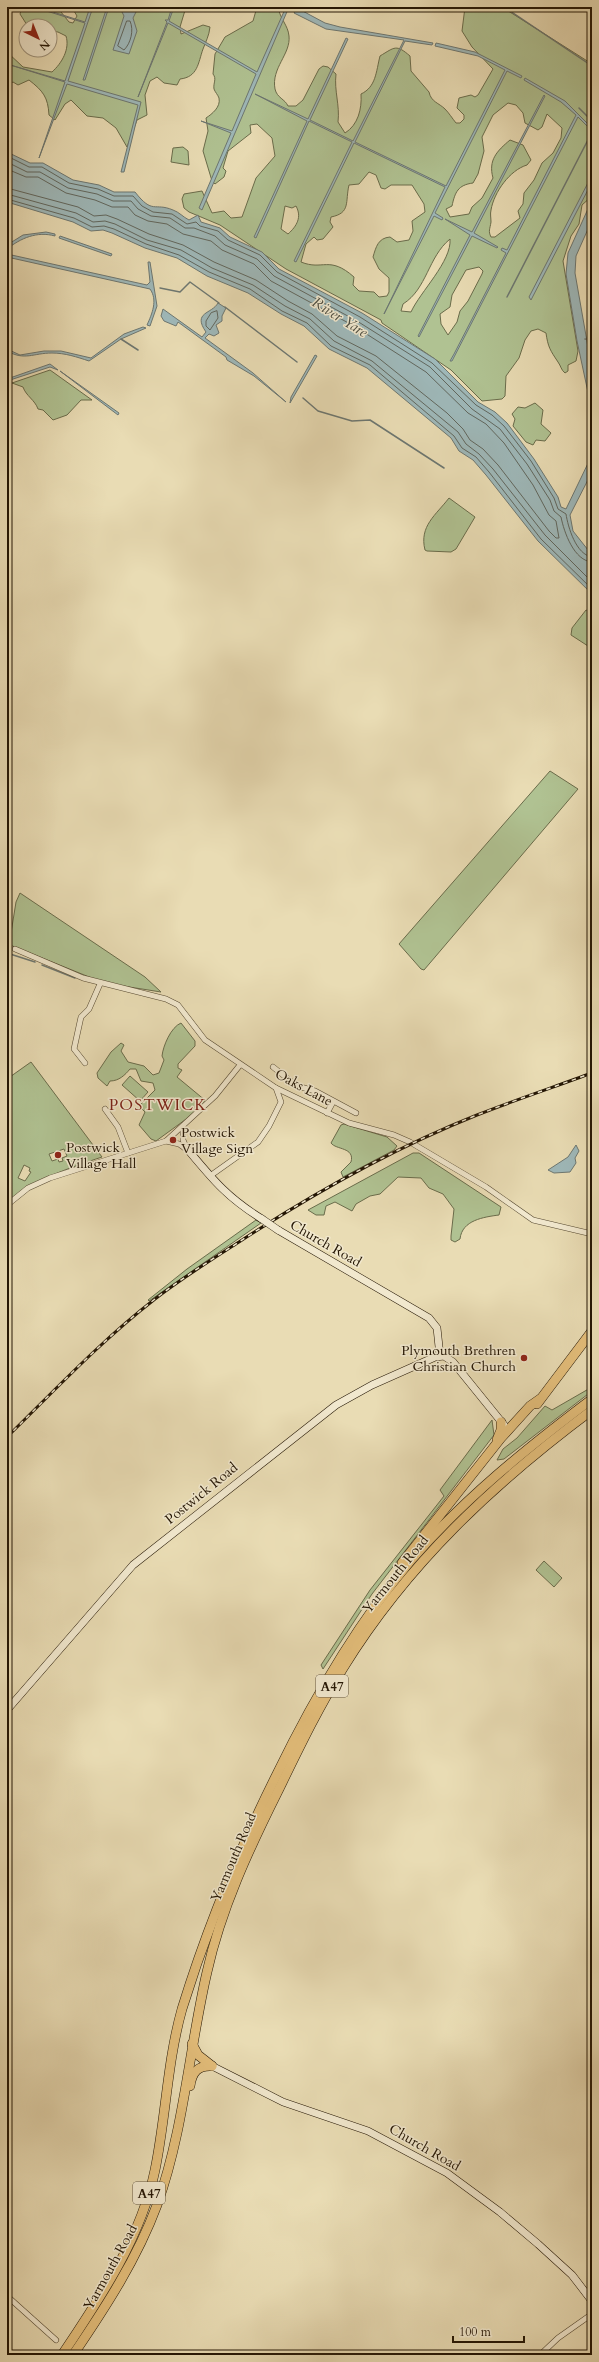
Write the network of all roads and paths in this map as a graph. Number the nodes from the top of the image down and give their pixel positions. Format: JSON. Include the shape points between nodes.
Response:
{"nodes":[{"id":1,"x":15,"y":948,"type":"dead end"},
{"id":2,"x":100,"y":984,"type":"junction"},
{"id":3,"x":85,"y":1063,"type":"dead end"},
{"id":4,"x":240,"y":1065,"type":"junction"},
{"id":5,"x":272,"y":1067,"type":"dead end"},
{"id":6,"x":276,"y":1088,"type":"junction"},
{"id":7,"x":288,"y":1094,"type":"junction"},
{"id":8,"x":280,"y":1102,"type":"junction"},
{"id":9,"x":333,"y":1102,"type":"junction"},
{"id":10,"x":106,"y":1109,"type":"dead end"},
{"id":11,"x":327,"y":1113,"type":"junction"},
{"id":12,"x":356,"y":1113,"type":"dead end"},
{"id":13,"x":183,"y":1127,"type":"junction"},
{"id":14,"x":166,"y":1141,"type":"junction"},
{"id":15,"x":189,"y":1151,"type":"junction"},
{"id":16,"x":128,"y":1153,"type":"junction"},
{"id":17,"x":210,"y":1176,"type":"junction"},
{"id":18,"x":7,"y":1205,"type":"edge"},
{"id":19,"x":592,"y":1234,"type":"edge"},
{"id":20,"x":592,"y":1331,"type":"edge"},
{"id":21,"x":440,"y":1356,"type":"junction"},
{"id":22,"x":540,"y":1399,"type":"junction"},
{"id":23,"x":592,"y":1399,"type":"edge"},
{"id":24,"x":592,"y":1410,"type":"edge"},
{"id":25,"x":592,"y":1415,"type":"edge"},
{"id":26,"x":499,"y":1420,"type":"junction"},
{"id":27,"x":517,"y":1420,"type":"junction"},
{"id":28,"x":509,"y":1430,"type":"junction"},
{"id":29,"x":551,"y":1441,"type":"junction"},
{"id":30,"x":488,"y":1455,"type":"junction"},
{"id":31,"x":363,"y":1622,"type":"junction"},
{"id":32,"x":7,"y":1710,"type":"edge"},
{"id":33,"x":192,"y":2044,"type":"junction"},
{"id":34,"x":212,"y":2066,"type":"junction"},
{"id":35,"x":179,"y":2119,"type":"junction"},
{"id":36,"x":7,"y":2296,"type":"edge"},
{"id":37,"x":592,"y":2301,"type":"edge"},
{"id":38,"x":592,"y":2314,"type":"edge"},
{"id":39,"x":56,"y":2340,"type":"dead end"},
{"id":40,"x":62,"y":2355,"type":"edge"},
{"id":41,"x":73,"y":2355,"type":"edge"},
{"id":42,"x":540,"y":2355,"type":"edge"}],
"edges":[{"from":1,"to":2,"type":"street","name":"Oaks Lane"},
{"from":2,"to":3,"type":"street","via":[[89,1009],[81,1017],[74,1049]]},
{"from":2,"to":4,"type":"street","name":"Oaks Lane","via":[[166,999],[178,1006],[200,1036]]},
{"from":4,"to":6,"type":"street","name":"Oaks Lane"},
{"from":4,"to":13,"type":"street","via":[[215,1096]]},
{"from":5,"to":9,"type":"street","via":[[297,1086],[315,1091]]},
{"from":6,"to":7,"type":"street","name":"Oaks Lane"},
{"from":6,"to":8,"type":"street"},
{"from":7,"to":8,"type":"street"},
{"from":7,"to":11,"type":"street","name":"Oaks Lane"},
{"from":8,"to":17,"type":"street","via":[[258,1142]]},
{"from":9,"to":11,"type":"street"},
{"from":9,"to":12,"type":"street"},
{"from":10,"to":16,"type":"street","via":[[118,1127]]},
{"from":11,"to":19,"type":"street","name":"Oaks Lane","via":[[410,1142],[486,1187],[533,1220]]},
{"from":13,"to":14,"type":"street"},
{"from":13,"to":15,"type":"street","via":[[183,1140]]},
{"from":14,"to":15,"type":"street","via":[[179,1144]]},
{"from":14,"to":16,"type":"street"},
{"from":15,"to":17,"type":"street","name":"Church Road"},
{"from":16,"to":18,"type":"street","via":[[50,1178],[28,1188]]},
{"from":17,"to":21,"type":"street","name":"Church Road","bridge":true,"via":[[238,1204],[278,1230],[429,1318],[437,1328]]},
{"from":20,"to":22,"type":"highway"},
{"from":21,"to":26,"type":"street","via":[[452,1362]]},
{"from":21,"to":32,"type":"street","name":"Postwick Road","via":[[372,1385],[336,1405],[133,1565]]},
{"from":22,"to":27,"type":"highway"},
{"from":22,"to":28,"type":"highway","via":[[519,1428]]},
{"from":23,"to":31,"type":"highway","number":"A47","via":[[514,1458],[477,1491],[412,1560]]},
{"from":24,"to":29,"type":"highway","number":"A47"},
{"from":25,"to":29,"type":"highway","number":"A47"},
{"from":26,"to":27,"type":"street"},
{"from":26,"to":28,"type":"street"},
{"from":26,"to":30,"type":"highway","number":"A47","via":[[501,1433]]},
{"from":27,"to":28,"type":"highway"},
{"from":28,"to":30,"type":"highway","number":"A47"},
{"from":29,"to":33,"type":"highway","name":"Yarmouth Road","number":"A47","via":[[490,1491],[441,1539],[390,1600],[343,1668],[295,1756],[236,1883],[206,1972]]},
{"from":30,"to":31,"type":"highway","number":"A47","via":[[392,1575]]},
{"from":31,"to":40,"type":"highway","name":"Yarmouth Road","number":"A47","via":[[304,1718],[230,1875],[199,1956],[182,2012],[171,2060],[155,2173],[138,2225],[115,2270]]},
{"from":33,"to":34,"type":"highway","via":[[198,2055]]},
{"from":33,"to":35,"type":"highway","name":"Yarmouth Road","number":"A47"},
{"from":34,"to":35,"type":"highway","number":"A47","via":[[202,2067],[191,2077]]},
{"from":34,"to":37,"type":"street","name":"Church Road","via":[[284,2102],[368,2131],[437,2166],[500,2212],[538,2244],[572,2275]]},
{"from":35,"to":41,"type":"highway","name":"Yarmouth Road","number":"A47","via":[[166,2176],[148,2228],[128,2269]]},
{"from":36,"to":39,"type":"street"},
{"from":38,"to":42,"type":"street","via":[[558,2338]]}]}
